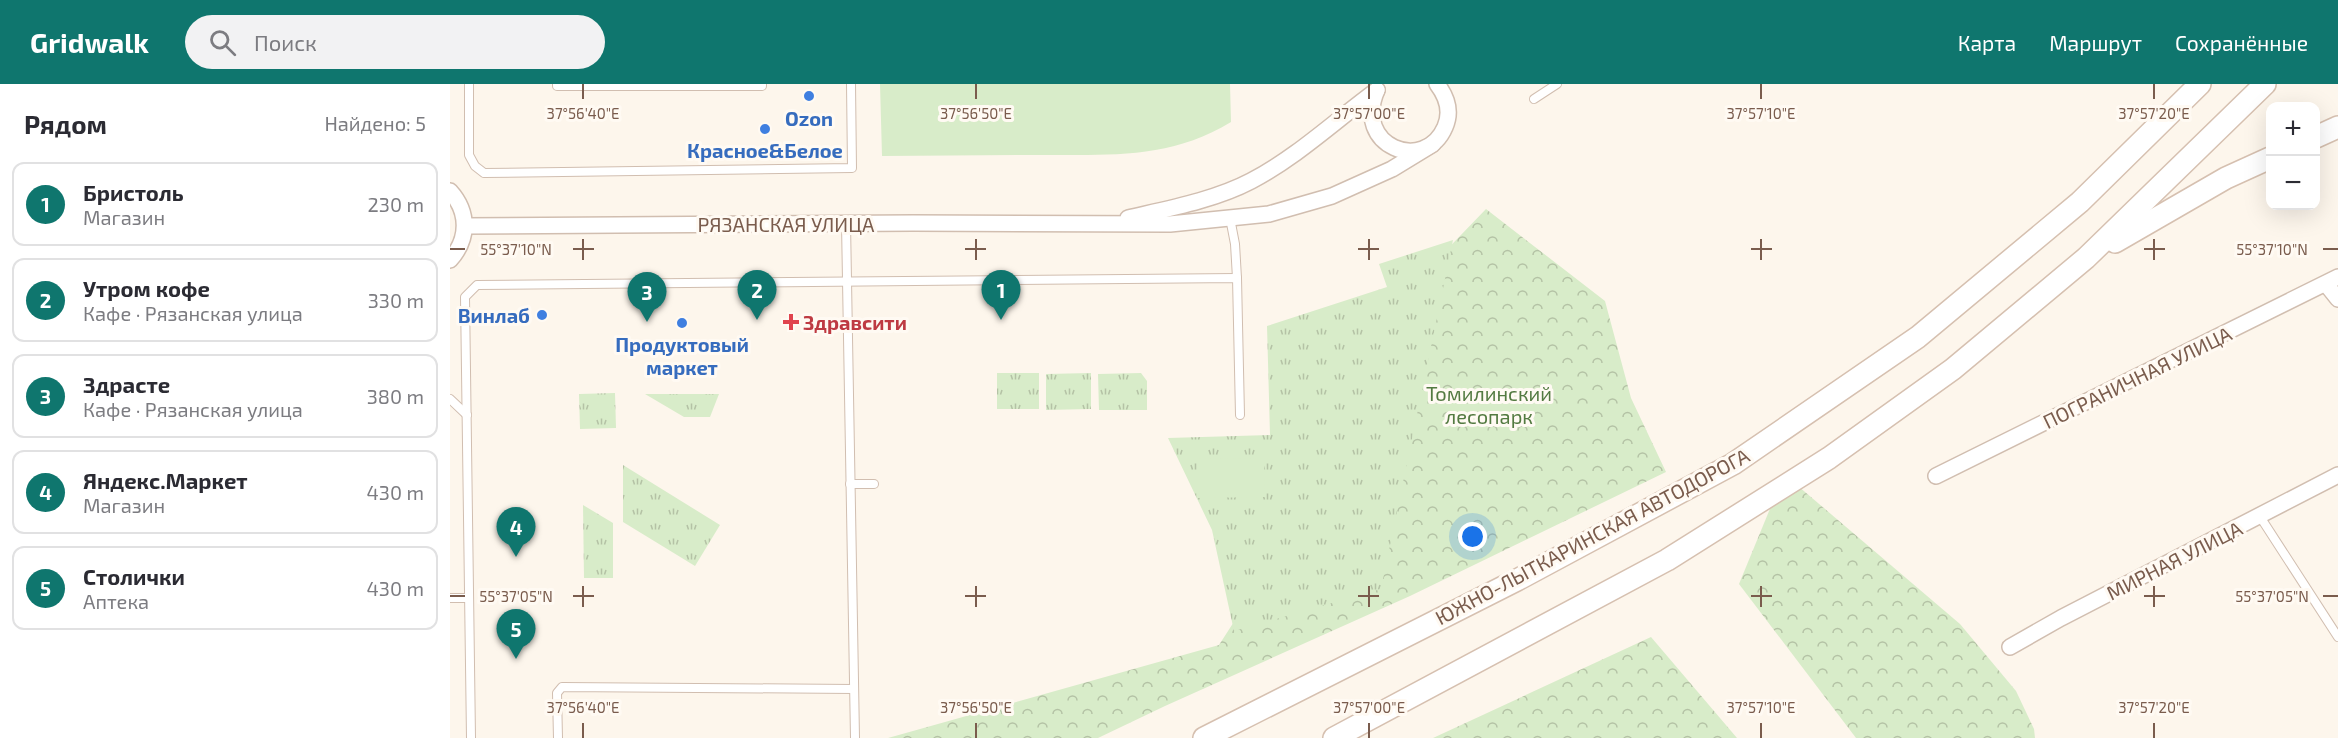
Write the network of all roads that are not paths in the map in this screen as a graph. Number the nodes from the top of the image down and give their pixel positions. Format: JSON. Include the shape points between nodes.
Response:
{"nodes":[{"id":1,"x":469,"y":84,"type":"edge"},
{"id":2,"x":557,"y":84,"type":"edge"},
{"id":3,"x":762,"y":84,"type":"edge"},
{"id":4,"x":851,"y":84,"type":"edge"},
{"id":5,"x":1437,"y":84,"type":"edge"},
{"id":6,"x":1557,"y":84,"type":"edge"},
{"id":7,"x":2200,"y":84,"type":"edge"},
{"id":8,"x":2265,"y":84,"type":"edge"},
{"id":9,"x":1380,"y":87,"type":"edge"},
{"id":10,"x":1534,"y":99,"type":"dead end"},
{"id":11,"x":2338,"y":127,"type":"edge"},
{"id":12,"x":2320,"y":135,"type":"edge"},
{"id":13,"x":1433,"y":144,"type":"junction"},
{"id":14,"x":2266,"y":160,"type":"edge"},
{"id":15,"x":450,"y":191,"type":"edge"},
{"id":16,"x":1230,"y":218,"type":"junction"},
{"id":17,"x":846,"y":223,"type":"junction"},
{"id":18,"x":1107,"y":223,"type":"junction"},
{"id":19,"x":465,"y":226,"type":"junction"},
{"id":20,"x":2086,"y":258,"type":"junction"},
{"id":21,"x":450,"y":260,"type":"edge"},
{"id":22,"x":1238,"y":278,"type":"junction"},
{"id":23,"x":847,"y":280,"type":"junction"},
{"id":24,"x":2332,"y":280,"type":"edge"},
{"id":25,"x":2338,"y":299,"type":"edge"},
{"id":26,"x":450,"y":399,"type":"edge"},
{"id":27,"x":467,"y":415,"type":"junction"},
{"id":28,"x":1240,"y":415,"type":"dead end"},
{"id":29,"x":2338,"y":475,"type":"edge"},
{"id":30,"x":1936,"y":476,"type":"dead end"},
{"id":31,"x":850,"y":484,"type":"junction"},
{"id":32,"x":874,"y":484,"type":"dead end"},
{"id":33,"x":2259,"y":515,"type":"junction"},
{"id":34,"x":450,"y":598,"type":"edge"},
{"id":35,"x":469,"y":598,"type":"junction"},
{"id":36,"x":2338,"y":637,"type":"edge"},
{"id":37,"x":2010,"y":647,"type":"dead end"},
{"id":38,"x":854,"y":689,"type":"junction"},
{"id":39,"x":471,"y":738,"type":"edge"},
{"id":40,"x":558,"y":738,"type":"edge"},
{"id":41,"x":855,"y":738,"type":"edge"},
{"id":42,"x":1204,"y":738,"type":"edge"},
{"id":43,"x":1334,"y":738,"type":"edge"}],
"edges":[{"from":1,"to":4,"type":"lane","via":[[469,155],[484,173],[852,168]]},
{"from":2,"to":3,"type":"lane"},
{"from":5,"to":13,"type":"street","via":[[1449,108],[1448,122]]},
{"from":6,"to":10,"type":"lane"},
{"from":7,"to":42,"type":"main road","name":"ЮЖНО-ЛЫТКАРИНСКАЯ АВТОДОРОГА","via":[[2080,202],[1918,337],[1733,464],[1517,580]]},
{"from":8,"to":20,"type":"main road"},
{"from":9,"to":13,"type":"street","via":[[1372,102],[1372,125],[1386,143],[1407,151]]},
{"from":9,"to":18,"type":"street","name":"РЯЗАНСКАЯ УЛИЦА","via":[[1297,152],[1250,182],[1189,204]]},
{"from":11,"to":12,"type":"main road"},
{"from":13,"to":16,"type":"street","name":"РЯЗАНСКАЯ УЛИЦА","via":[[1392,169],[1332,196],[1269,214]]},
{"from":14,"to":20,"type":"main road","via":[[2226,178]]},
{"from":15,"to":19,"type":"street","via":[[458,199]]},
{"from":16,"to":18,"type":"street","name":"РЯЗАНСКАЯ УЛИЦА","via":[[1170,224]]},
{"from":16,"to":22,"type":"lane"},
{"from":17,"to":18,"type":"street","name":"РЯЗАНСКАЯ УЛИЦА"},
{"from":17,"to":19,"type":"street","name":"РЯЗАНСКАЯ УЛИЦА"},
{"from":17,"to":23,"type":"lane"},
{"from":19,"to":21,"type":"street","via":[[463,240]]},
{"from":20,"to":43,"type":"main road","via":[[1953,369],[1745,512],[1667,560]]},
{"from":22,"to":23,"type":"lane"},
{"from":22,"to":28,"type":"lane"},
{"from":23,"to":27,"type":"lane","via":[[477,285],[465,297]]},
{"from":23,"to":31,"type":"lane"},
{"from":24,"to":25,"type":"street"},
{"from":24,"to":30,"type":"street","name":"ПОГРАНИЧНАЯ УЛИЦА"},
{"from":26,"to":27,"type":"lane"},
{"from":27,"to":35,"type":"lane"},
{"from":29,"to":33,"type":"street","name":"МИРНАЯ УЛИЦА"},
{"from":31,"to":32,"type":"lane"},
{"from":31,"to":38,"type":"lane"},
{"from":33,"to":36,"type":"lane"},
{"from":33,"to":37,"type":"street","name":"МИРНАЯ УЛИЦА"},
{"from":34,"to":35,"type":"lane"},
{"from":35,"to":39,"type":"lane"},
{"from":38,"to":40,"type":"lane","via":[[562,687],[557,693]]},
{"from":38,"to":41,"type":"lane"}]}
